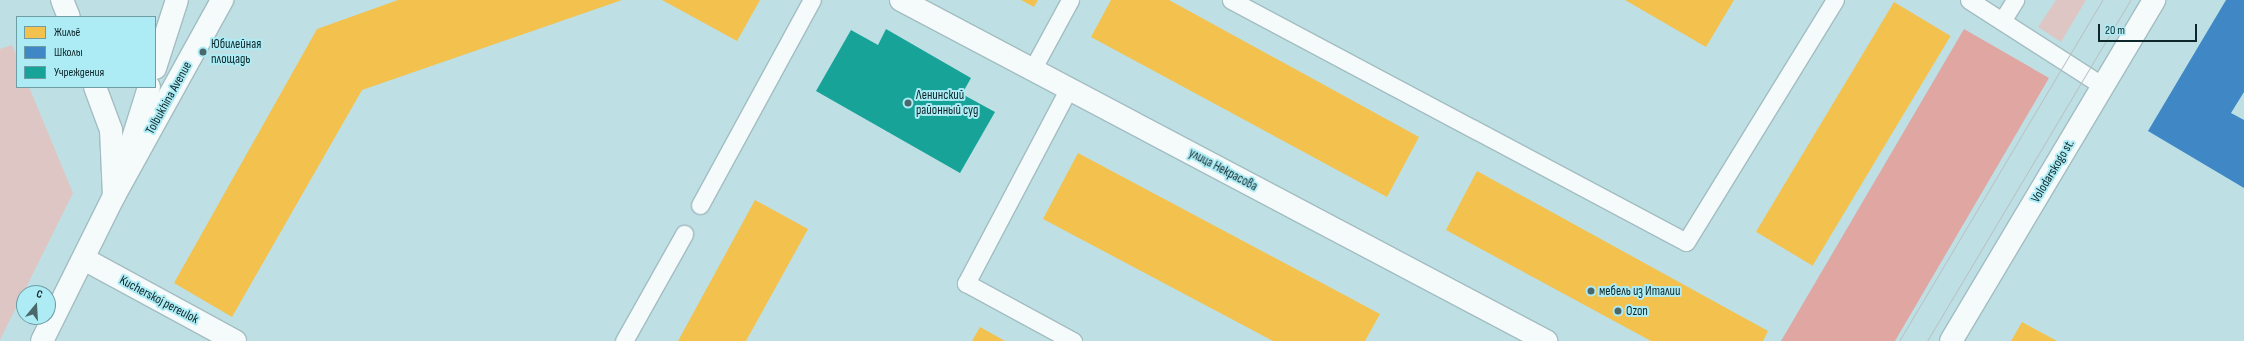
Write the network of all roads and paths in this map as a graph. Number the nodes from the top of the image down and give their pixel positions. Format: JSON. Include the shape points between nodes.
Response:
{"nodes":[{"id":1,"x":62,"y":0,"type":"edge"},
{"id":2,"x":176,"y":0,"type":"edge"},
{"id":3,"x":222,"y":0,"type":"edge"},
{"id":4,"x":812,"y":0,"type":"edge"},
{"id":5,"x":901,"y":0,"type":"edge"},
{"id":6,"x":1070,"y":0,"type":"edge"},
{"id":7,"x":1230,"y":0,"type":"edge"},
{"id":8,"x":1835,"y":0,"type":"edge"},
{"id":9,"x":2015,"y":0,"type":"edge"},
{"id":10,"x":2154,"y":0,"type":"edge"},
{"id":11,"x":1972,"y":1,"type":"edge"},
{"id":12,"x":69,"y":16,"type":"edge"},
{"id":13,"x":2002,"y":20,"type":"junction"},
{"id":14,"x":156,"y":65,"type":"edge"},
{"id":15,"x":1032,"y":70,"type":"junction"},
{"id":16,"x":2103,"y":86,"type":"junction"},
{"id":17,"x":95,"y":88,"type":"edge"},
{"id":18,"x":149,"y":88,"type":"edge"},
{"id":19,"x":1068,"y":88,"type":"junction"},
{"id":20,"x":114,"y":196,"type":"junction"},
{"id":21,"x":700,"y":205,"type":"dead end"},
{"id":22,"x":684,"y":234,"type":"dead end"},
{"id":23,"x":84,"y":259,"type":"junction"},
{"id":24,"x":42,"y":341,"type":"edge"},
{"id":25,"x":235,"y":341,"type":"edge"},
{"id":26,"x":624,"y":341,"type":"edge"},
{"id":27,"x":1072,"y":341,"type":"edge"},
{"id":28,"x":1546,"y":341,"type":"edge"},
{"id":29,"x":1951,"y":341,"type":"edge"}],
"edges":[{"from":1,"to":12,"type":"street"},
{"from":2,"to":14,"type":"street","name":"Tolbukhina Avenue"},
{"from":3,"to":20,"type":"street","name":"Tolbukhina Avenue"},
{"from":4,"to":21,"type":"lane"},
{"from":5,"to":15,"type":"street","name":"улица Некрасова"},
{"from":6,"to":15,"type":"lane"},
{"from":7,"to":8,"type":"lane","via":[[1686,242]]},
{"from":9,"to":13,"type":"lane"},
{"from":10,"to":16,"type":"street","name":"Volodarskogo st."},
{"from":11,"to":13,"type":"lane"},
{"from":13,"to":16,"type":"lane"},
{"from":15,"to":19,"type":"street","name":"улица Некрасова"},
{"from":16,"to":29,"type":"street","name":"Volodarskogo st."},
{"from":17,"to":20,"type":"street","via":[[111,130]]},
{"from":18,"to":20,"type":"street","name":"Tolbukhina Avenue"},
{"from":19,"to":27,"type":"lane","via":[[966,283]]},
{"from":19,"to":28,"type":"street","name":"улица Некрасова"},
{"from":20,"to":23,"type":"street","name":"Tolbukhina Avenue"},
{"from":22,"to":26,"type":"lane"},
{"from":23,"to":24,"type":"street","name":"Tolbukhina Avenue"},
{"from":23,"to":25,"type":"street","name":"Kucherskoj pereulok"}]}
